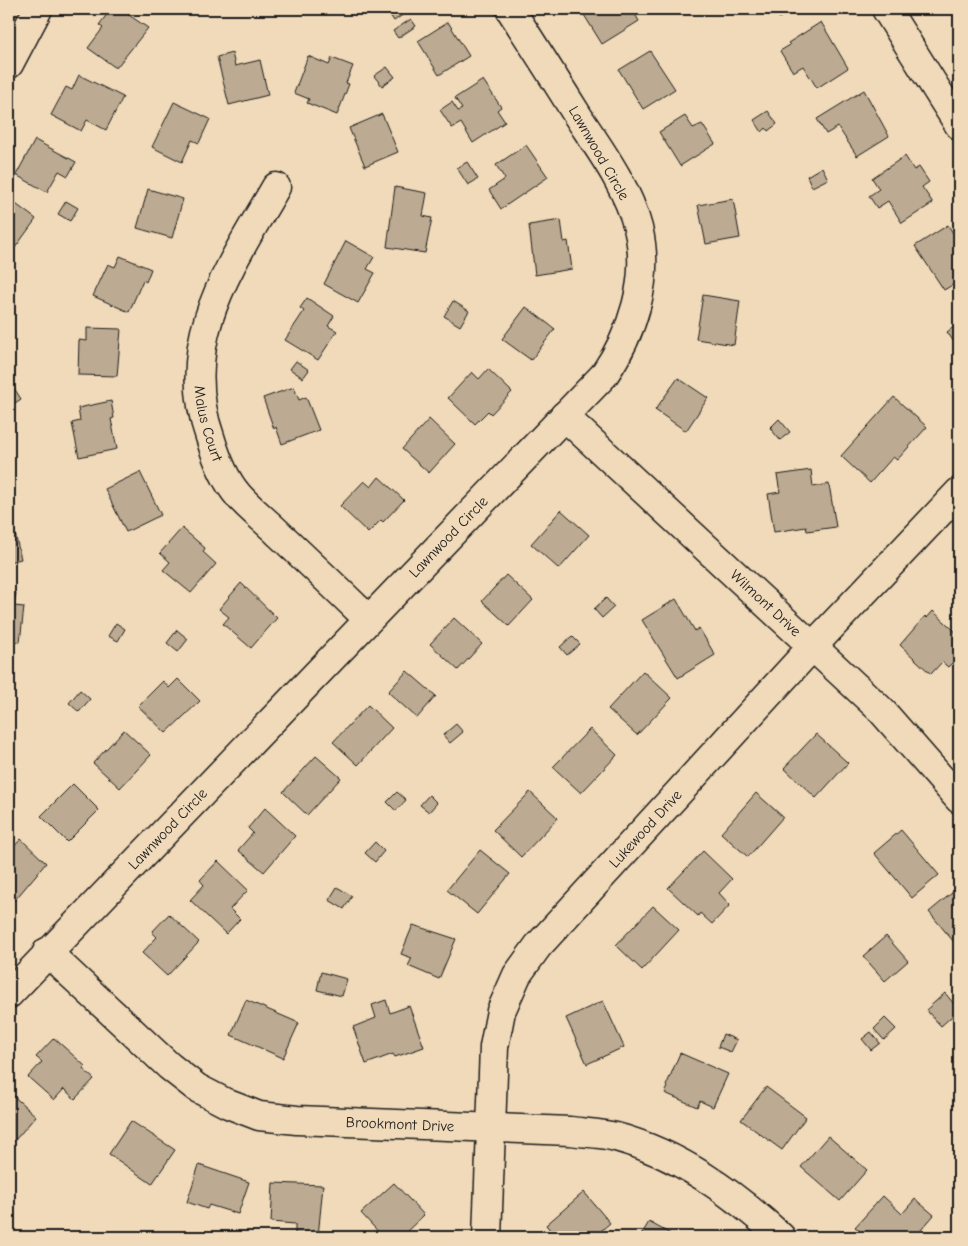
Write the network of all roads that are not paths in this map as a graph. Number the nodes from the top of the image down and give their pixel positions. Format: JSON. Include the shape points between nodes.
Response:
{"nodes":[{"id":1,"x":38,"y":9,"type":"edge"},
{"id":2,"x":510,"y":9,"type":"edge"},
{"id":3,"x":886,"y":9,"type":"edge"},
{"id":4,"x":9,"y":64,"type":"edge"},
{"id":5,"x":959,"y":126,"type":"edge"},
{"id":6,"x":276,"y":187,"type":"dead end"},
{"id":7,"x":564,"y":416,"type":"junction"},
{"id":8,"x":959,"y":492,"type":"edge"},
{"id":9,"x":368,"y":618,"type":"junction"},
{"id":10,"x":811,"y":648,"type":"junction"},
{"id":11,"x":959,"y":799,"type":"edge"},
{"id":12,"x":47,"y":952,"type":"junction"},
{"id":13,"x":9,"y":994,"type":"edge"},
{"id":14,"x":490,"y":1127,"type":"junction"},
{"id":15,"x":487,"y":1237,"type":"edge"},
{"id":16,"x":781,"y":1237,"type":"edge"}],
"edges":[{"from":1,"to":4,"type":"street"},
{"from":2,"to":7,"type":"street","name":"Lawnwood Circle","via":[[609,165],[638,229],[642,264],[639,295],[620,352],[604,375]]},
{"from":3,"to":5,"type":"street"},
{"from":6,"to":9,"type":"street","name":"Malus Court","via":[[222,280],[206,320],[200,354],[199,394],[219,464],[237,494]]},
{"from":7,"to":9,"type":"street","name":"Lawnwood Circle"},
{"from":7,"to":10,"type":"street","name":"Wilmont Drive"},
{"from":8,"to":10,"type":"street","name":"Lukewood Drive"},
{"from":9,"to":12,"type":"street","name":"Lawnwood Circle"},
{"from":10,"to":11,"type":"street","name":"Wilmont Drive","via":[[881,710]]},
{"from":10,"to":14,"type":"street","name":"Lukewood Drive","via":[[538,946],[517,975],[501,1011],[494,1047]]},
{"from":12,"to":13,"type":"street","name":"Lawnwood Circle"},
{"from":12,"to":14,"type":"street","name":"Brookmont Drive","via":[[169,1066],[197,1088],[228,1104],[259,1116],[296,1120]]},
{"from":14,"to":15,"type":"street","name":"Lukewood Drive"},
{"from":14,"to":16,"type":"street","name":"Brookmont Drive","via":[[615,1136],[654,1150],[697,1172],[731,1195]]}]}
